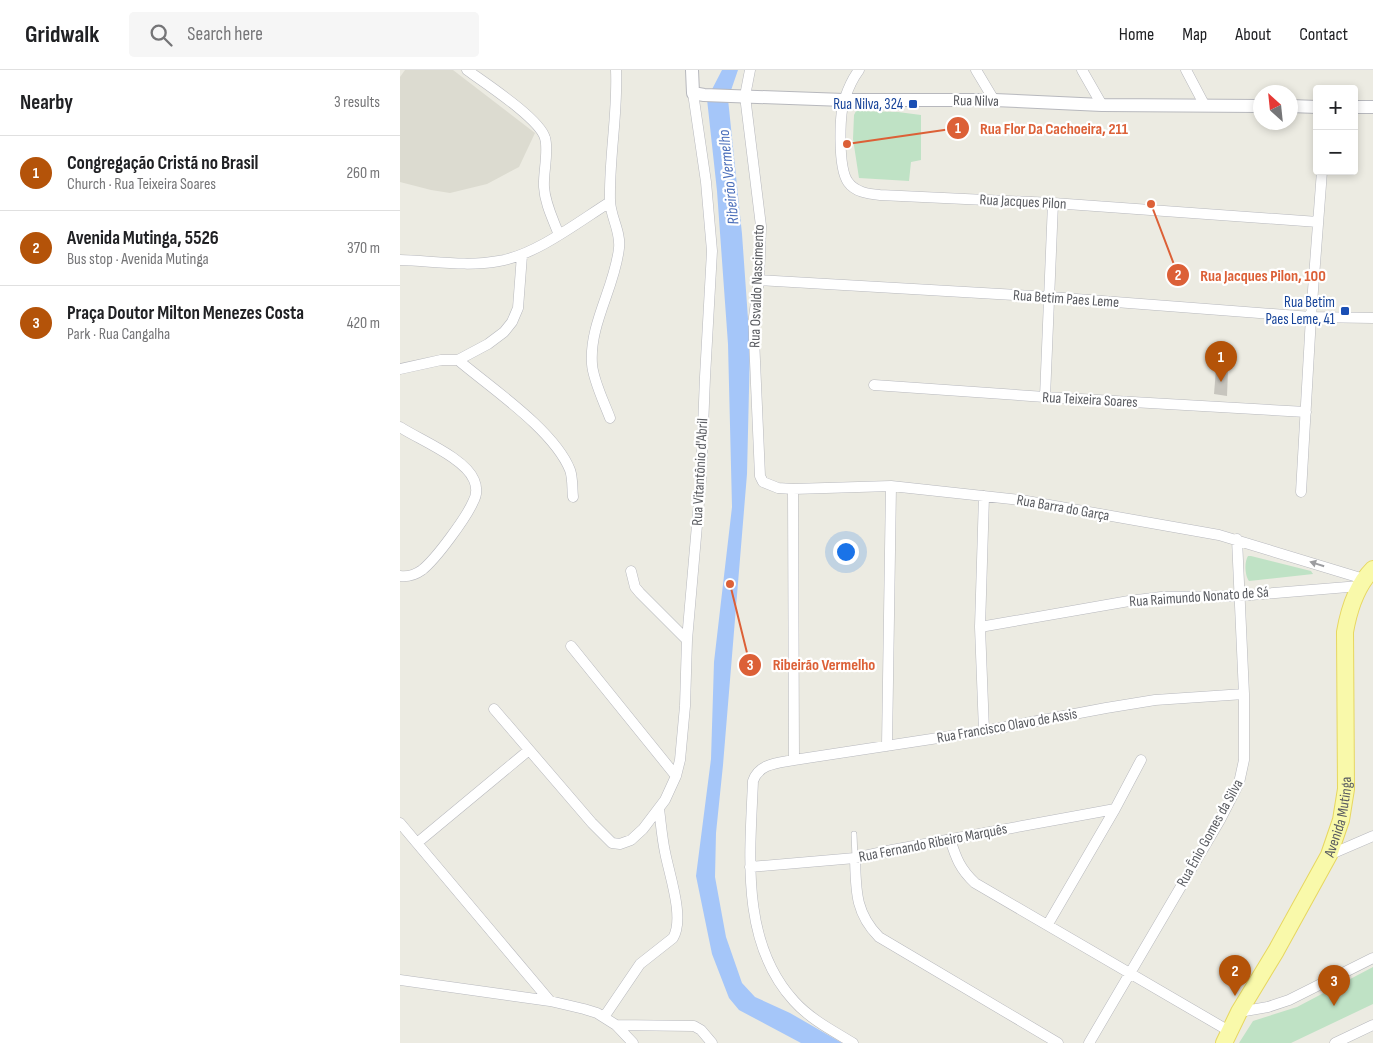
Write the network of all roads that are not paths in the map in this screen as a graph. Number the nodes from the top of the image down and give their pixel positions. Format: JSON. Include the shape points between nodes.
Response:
{"nodes":[{"id":1,"x":468,"y":70,"type":"edge"},
{"id":2,"x":616,"y":70,"type":"edge"},
{"id":3,"x":692,"y":70,"type":"edge"},
{"id":4,"x":750,"y":70,"type":"edge"},
{"id":5,"x":859,"y":70,"type":"edge"},
{"id":6,"x":976,"y":70,"type":"edge"},
{"id":7,"x":1082,"y":70,"type":"edge"},
{"id":8,"x":1186,"y":70,"type":"edge"},
{"id":9,"x":698,"y":94,"type":"junction"},
{"id":10,"x":740,"y":96,"type":"junction"},
{"id":11,"x":844,"y":100,"type":"junction"},
{"id":12,"x":994,"y":100,"type":"junction"},
{"id":13,"x":1204,"y":104,"type":"junction"},
{"id":14,"x":1102,"y":105,"type":"junction"},
{"id":15,"x":1253,"y":106,"type":"edge"},
{"id":16,"x":1298,"y":106,"type":"edge"},
{"id":17,"x":1313,"y":107,"type":"edge"},
{"id":18,"x":1358,"y":107,"type":"edge"},
{"id":19,"x":1373,"y":107,"type":"edge"},
{"id":20,"x":1322,"y":175,"type":"edge"},
{"id":21,"x":610,"y":202,"type":"junction"},
{"id":22,"x":1053,"y":203,"type":"junction"},
{"id":23,"x":1318,"y":222,"type":"junction"},
{"id":24,"x":559,"y":235,"type":"junction"},
{"id":25,"x":522,"y":255,"type":"junction"},
{"id":26,"x":400,"y":260,"type":"edge"},
{"id":27,"x":759,"y":280,"type":"junction"},
{"id":28,"x":1050,"y":297,"type":"junction"},
{"id":29,"x":1311,"y":317,"type":"junction"},
{"id":30,"x":1373,"y":318,"type":"edge"},
{"id":31,"x":458,"y":360,"type":"junction"},
{"id":32,"x":400,"y":369,"type":"edge"},
{"id":33,"x":874,"y":385,"type":"dead end"},
{"id":34,"x":1045,"y":397,"type":"junction"},
{"id":35,"x":1306,"y":412,"type":"junction"},
{"id":36,"x":610,"y":418,"type":"dead end"},
{"id":37,"x":400,"y":427,"type":"edge"},
{"id":38,"x":760,"y":476,"type":"joint"},
{"id":39,"x":891,"y":486,"type":"junction"},
{"id":40,"x":793,"y":490,"type":"junction"},
{"id":41,"x":1301,"y":492,"type":"dead end"},
{"id":42,"x":984,"y":496,"type":"junction"},
{"id":43,"x":573,"y":497,"type":"dead end"},
{"id":44,"x":1237,"y":539,"type":"junction"},
{"id":45,"x":631,"y":571,"type":"dead end"},
{"id":46,"x":400,"y":576,"type":"edge"},
{"id":47,"x":1366,"y":578,"type":"edge"},
{"id":48,"x":1238,"y":596,"type":"junction"},
{"id":49,"x":980,"y":627,"type":"junction"},
{"id":50,"x":687,"y":640,"type":"junction"},
{"id":51,"x":571,"y":646,"type":"dead end"},
{"id":52,"x":1244,"y":694,"type":"junction"},
{"id":53,"x":494,"y":709,"type":"dead end"},
{"id":54,"x":984,"y":731,"type":"junction"},
{"id":55,"x":887,"y":746,"type":"junction"},
{"id":56,"x":529,"y":750,"type":"junction"},
{"id":57,"x":794,"y":760,"type":"junction"},
{"id":58,"x":1141,"y":760,"type":"dead end"},
{"id":59,"x":676,"y":776,"type":"junction"},
{"id":60,"x":658,"y":809,"type":"junction"},
{"id":61,"x":1115,"y":809,"type":"junction"},
{"id":62,"x":400,"y":824,"type":"edge"},
{"id":63,"x":854,"y":834,"type":"dead end"},
{"id":64,"x":1373,"y":836,"type":"edge"},
{"id":65,"x":950,"y":839,"type":"junction"},
{"id":66,"x":417,"y":843,"type":"junction"},
{"id":67,"x":1329,"y":854,"type":"junction"},
{"id":68,"x":854,"y":858,"type":"junction"},
{"id":69,"x":750,"y":867,"type":"junction"},
{"id":70,"x":1048,"y":924,"type":"junction"},
{"id":71,"x":1373,"y":958,"type":"edge"},
{"id":72,"x":1129,"y":973,"type":"junction"},
{"id":73,"x":401,"y":978,"type":"edge"},
{"id":74,"x":550,"y":1001,"type":"junction"},
{"id":75,"x":1239,"y":1012,"type":"junction"},
{"id":76,"x":604,"y":1017,"type":"junction"},
{"id":77,"x":616,"y":1024,"type":"junction"},
{"id":78,"x":1373,"y":1025,"type":"edge"},
{"id":79,"x":1226,"y":1037,"type":"edge"},
{"id":80,"x":633,"y":1043,"type":"edge"},
{"id":81,"x":712,"y":1043,"type":"edge"},
{"id":82,"x":854,"y":1043,"type":"edge"},
{"id":83,"x":1058,"y":1043,"type":"edge"},
{"id":84,"x":1089,"y":1043,"type":"edge"},
{"id":85,"x":1335,"y":1043,"type":"edge"}],
"edges":[{"from":1,"to":24,"type":"street","via":[[526,114],[542,131],[546,146],[544,188]]},
{"from":2,"to":21,"type":"street"},
{"from":3,"to":9,"type":"street","name":"Rua Vitantônio d'Abril"},
{"from":4,"to":10,"type":"street"},
{"from":5,"to":11,"type":"street","name":"Rua Jacques Pilon"},
{"from":6,"to":12,"type":"street"},
{"from":7,"to":14,"type":"street"},
{"from":8,"to":13,"type":"street"},
{"from":9,"to":10,"type":"street","name":"Rua Nilva"},
{"from":9,"to":50,"type":"street","name":"Rua Vitantônio d'Abril","via":[[712,251],[701,479]]},
{"from":10,"to":11,"type":"street","name":"Rua Nilva"},
{"from":10,"to":27,"type":"street","name":"Rua Osvaldo Nascimento","via":[[761,226]]},
{"from":11,"to":12,"type":"street","name":"Rua Nilva"},
{"from":11,"to":22,"type":"street","name":"Rua Jacques Pilon","via":[[841,164],[849,184],[857,190],[880,196]]},
{"from":12,"to":14,"type":"street","name":"Rua Nilva"},
{"from":13,"to":14,"type":"street","name":"Rua Nilva"},
{"from":13,"to":15,"type":"street","name":"Rua Nilva"},
{"from":16,"to":17,"type":"street"},
{"from":18,"to":19,"type":"street"},
{"from":20,"to":23,"type":"street"},
{"from":21,"to":24,"type":"street"},
{"from":21,"to":36,"type":"street","via":[[618,228],[619,248],[594,338],[592,364]]},
{"from":22,"to":23,"type":"street","name":"Rua Jacques Pilon"},
{"from":22,"to":28,"type":"street"},
{"from":23,"to":29,"type":"street"},
{"from":24,"to":25,"type":"street"},
{"from":25,"to":26,"type":"street","via":[[486,263]]},
{"from":25,"to":31,"type":"street","via":[[518,308],[512,322],[488,344]]},
{"from":27,"to":28,"type":"street","name":"Rua Betim Paes Leme"},
{"from":27,"to":38,"type":"street","name":"Rua Osvaldo Nascimento","via":[[754,338]]},
{"from":28,"to":29,"type":"street","name":"Rua Betim Paes Leme"},
{"from":28,"to":34,"type":"street"},
{"from":29,"to":30,"type":"street","name":"Rua Betim Paes Leme"},
{"from":29,"to":35,"type":"street"},
{"from":31,"to":32,"type":"street","via":[[441,360]]},
{"from":31,"to":43,"type":"street","via":[[553,443],[570,470]]},
{"from":33,"to":34,"type":"street","name":"Rua Teixeira Soares"},
{"from":34,"to":35,"type":"street","name":"Rua Teixeira Soares"},
{"from":35,"to":41,"type":"street"},
{"from":37,"to":46,"type":"street","via":[[462,463],[472,474],[476,486],[474,502],[431,561],[415,574]]},
{"from":38,"to":40,"type":"street","name":"Rua Barra do Garça","via":[[768,485]]},
{"from":39,"to":40,"type":"street","name":"Rua Barra do Garça"},
{"from":39,"to":42,"type":"street","name":"Rua Barra do Garça"},
{"from":39,"to":55,"type":"street"},
{"from":40,"to":57,"type":"street"},
{"from":42,"to":44,"type":"street","name":"Rua Barra do Garça"},
{"from":42,"to":49,"type":"street"},
{"from":47,"to":44,"type":"street","name":"Rua Barra do Garça","one_way":true},
{"from":44,"to":48,"type":"street","name":"Rua Ênio Gomes da Silva"},
{"from":45,"to":50,"type":"street","via":[[635,587]]},
{"from":47,"to":48,"type":"street","name":"Rua Raimundo Nonato de Sá"},
{"from":47,"to":67,"type":"main road","name":"Avenida Mutinga","via":[[1348,612],[1345,632],[1346,789],[1341,820]]},
{"from":48,"to":49,"type":"street","name":"Rua Raimundo Nonato de Sá","via":[[1161,597]]},
{"from":48,"to":52,"type":"street","name":"Rua Ênio Gomes da Silva"},
{"from":49,"to":54,"type":"street"},
{"from":50,"to":59,"type":"street","name":"Rua Vitantônio d'Abril","via":[[685,706]]},
{"from":51,"to":59,"type":"street"},
{"from":52,"to":54,"type":"street","name":"Rua Francisco Olavo de Assis","via":[[1155,700]]},
{"from":52,"to":72,"type":"street","name":"Rua Ênio Gomes da Silva","via":[[1244,760],[1239,783]]},
{"from":53,"to":56,"type":"street"},
{"from":54,"to":55,"type":"street","name":"Rua Francisco Olavo de Assis"},
{"from":55,"to":57,"type":"street","name":"Rua Francisco Olavo de Assis"},
{"from":56,"to":60,"type":"street","name":"Rua Vitantônio d'Abril","via":[[612,843],[631,840]]},
{"from":56,"to":66,"type":"street"},
{"from":57,"to":69,"type":"street","name":"Rua Francisco Olavo de Assis","via":[[761,769],[753,781]]},
{"from":58,"to":61,"type":"street"},
{"from":59,"to":60,"type":"street","name":"Rua Vitantônio d'Abril"},
{"from":60,"to":76,"type":"street","via":[[677,908],[676,933],[640,964]]},
{"from":61,"to":65,"type":"street","name":"Rua Fernando Ribeiro Marquês"},
{"from":61,"to":70,"type":"street"},
{"from":62,"to":66,"type":"street"},
{"from":63,"to":68,"type":"lane"},
{"from":64,"to":67,"type":"street"},
{"from":65,"to":68,"type":"street","name":"Rua Fernando Ribeiro Marquês"},
{"from":65,"to":70,"type":"street","via":[[964,872],[975,883]]},
{"from":66,"to":74,"type":"street"},
{"from":67,"to":75,"type":"main road","name":"Avenida Mutinga"},
{"from":68,"to":69,"type":"street","name":"Rua Fernando Ribeiro Marquês"},
{"from":68,"to":83,"type":"street","via":[[858,904],[865,920],[879,937]]},
{"from":69,"to":82,"type":"street","via":[[758,933],[774,975],[804,1011]]},
{"from":70,"to":72,"type":"street"},
{"from":71,"to":75,"type":"street","via":[[1289,1000]]},
{"from":72,"to":79,"type":"street"},
{"from":72,"to":84,"type":"street","name":"Rua Ênio Gomes da Silva"},
{"from":73,"to":74,"type":"street"},
{"from":74,"to":76,"type":"street","via":[[584,1008]]},
{"from":75,"to":79,"type":"main road","name":"Avenida Mutinga"},
{"from":76,"to":77,"type":"street"},
{"from":77,"to":80,"type":"street"},
{"from":77,"to":81,"type":"street","via":[[694,1026]]},
{"from":78,"to":85,"type":"street"}]}
